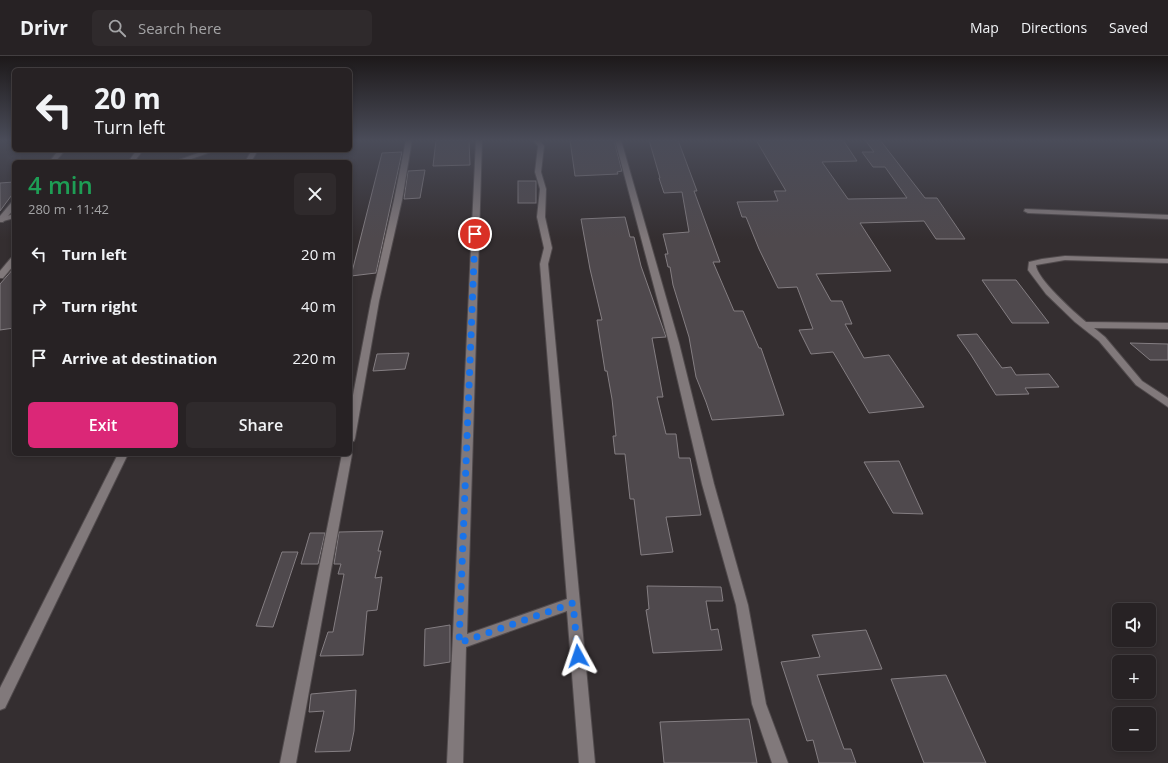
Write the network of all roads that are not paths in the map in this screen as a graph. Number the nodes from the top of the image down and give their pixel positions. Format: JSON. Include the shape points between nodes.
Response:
{"nodes":[{"id":1,"x":403,"y":173,"type":"edge"},
{"id":2,"x":477,"y":173,"type":"edge"},
{"id":3,"x":538,"y":173,"type":"edge"},
{"id":4,"x":627,"y":173,"type":"edge"},
{"id":5,"x":12,"y":207,"type":"edge"},
{"id":6,"x":1028,"y":211,"type":"dead end"},
{"id":7,"x":12,"y":217,"type":"edge"},
{"id":8,"x":1168,"y":217,"type":"edge"},
{"id":9,"x":0,"y":220,"type":"edge"},
{"id":10,"x":1168,"y":261,"type":"edge"},
{"id":11,"x":12,"y":262,"type":"edge"},
{"id":12,"x":0,"y":276,"type":"edge"},
{"id":13,"x":1085,"y":325,"type":"junction"},
{"id":14,"x":1168,"y":326,"type":"edge"},
{"id":15,"x":1168,"y":403,"type":"edge"},
{"id":16,"x":352,"y":427,"type":"edge"},
{"id":17,"x":122,"y":456,"type":"edge"},
{"id":18,"x":347,"y":456,"type":"edge"},
{"id":19,"x":573,"y":603,"type":"junction"},
{"id":20,"x":459,"y":643,"type":"junction"},
{"id":21,"x":0,"y":703,"type":"edge"},
{"id":22,"x":288,"y":763,"type":"edge"},
{"id":23,"x":455,"y":763,"type":"edge"},
{"id":24,"x":588,"y":763,"type":"edge"},
{"id":25,"x":780,"y":763,"type":"edge"}],
"edges":[{"from":1,"to":16,"type":"street","via":[[375,301]]},
{"from":2,"to":20,"type":"street"},
{"from":3,"to":19,"type":"street","via":[[543,189],[541,217],[548,248],[544,264]]},
{"from":4,"to":25,"type":"street","via":[[742,605],[759,704]]},
{"from":5,"to":9,"type":"street"},
{"from":6,"to":8,"type":"street"},
{"from":7,"to":9,"type":"street"},
{"from":10,"to":13,"type":"street","via":[[1065,258],[1032,264],[1032,270],[1049,292]]},
{"from":11,"to":12,"type":"street"},
{"from":13,"to":14,"type":"street"},
{"from":13,"to":15,"type":"street","via":[[1102,339],[1139,383]]},
{"from":17,"to":21,"type":"street"},
{"from":18,"to":22,"type":"street"},
{"from":19,"to":20,"type":"street"},
{"from":19,"to":24,"type":"street"},
{"from":20,"to":23,"type":"street"}]}
